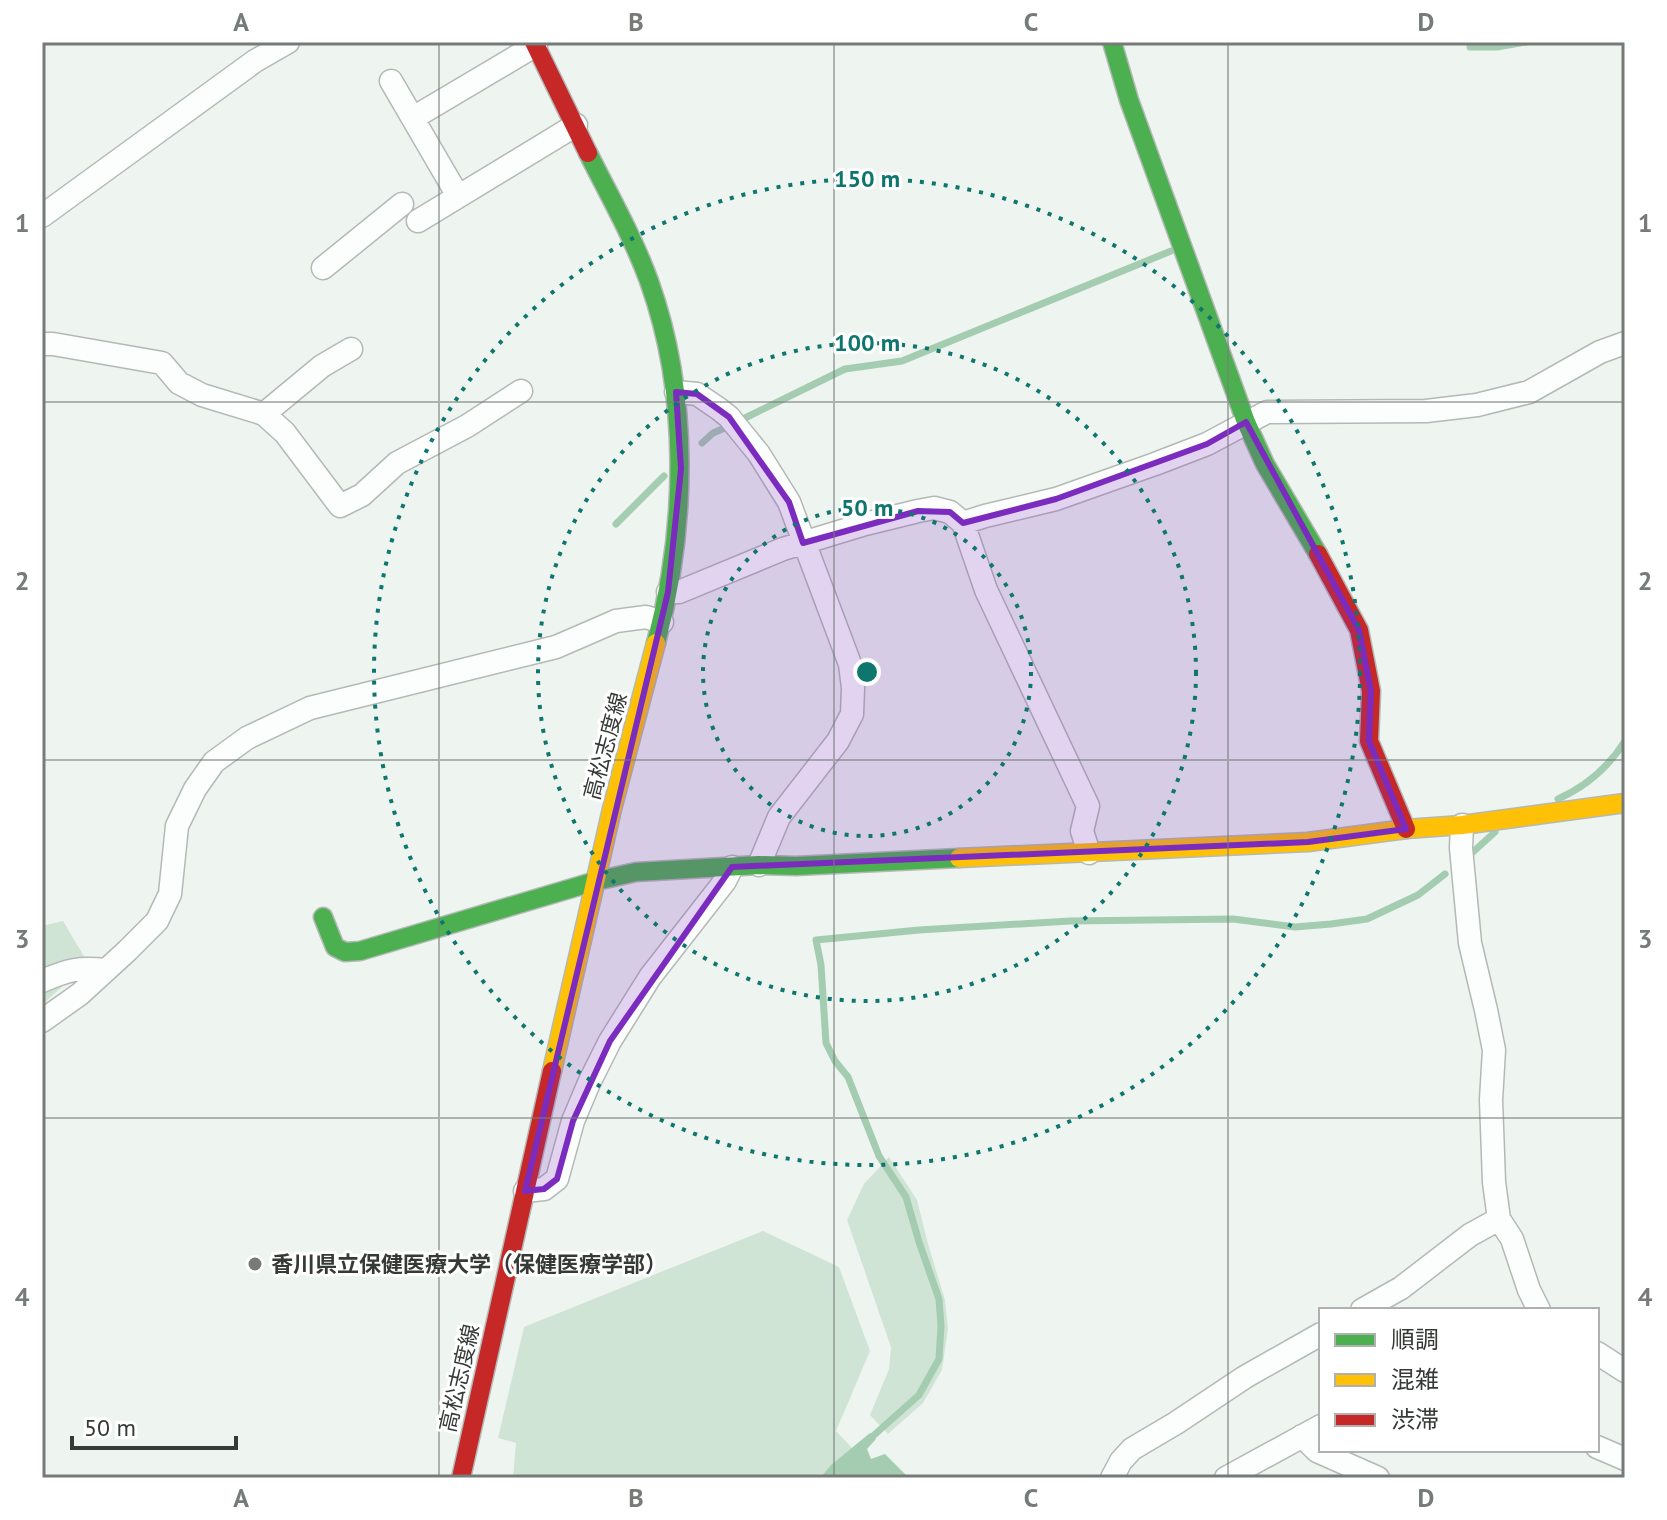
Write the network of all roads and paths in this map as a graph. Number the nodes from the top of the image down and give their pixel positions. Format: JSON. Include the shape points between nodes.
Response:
{"nodes":[{"id":1,"x":288,"y":42,"type":"edge"},
{"id":2,"x":1112,"y":42,"type":"edge"},
{"id":3,"x":535,"y":44,"type":"edge"},
{"id":4,"x":391,"y":81,"type":"dead end"},
{"id":5,"x":413,"y":118,"type":"junction"},
{"id":6,"x":576,"y":125,"type":"junction"},
{"id":7,"x":458,"y":196,"type":"junction"},
{"id":8,"x":402,"y":204,"type":"dead end"},
{"id":9,"x":42,"y":216,"type":"edge"},
{"id":10,"x":418,"y":221,"type":"dead end"},
{"id":11,"x":323,"y":268,"type":"dead end"},
{"id":12,"x":1625,"y":343,"type":"edge"},
{"id":13,"x":42,"y":344,"type":"edge"},
{"id":14,"x":351,"y":349,"type":"dead end"},
{"id":15,"x":521,"y":391,"type":"dead end"},
{"id":16,"x":676,"y":392,"type":"junction"},
{"id":17,"x":264,"y":414,"type":"junction"},
{"id":18,"x":1246,"y":422,"type":"junction"},
{"id":19,"x":963,"y":523,"type":"junction"},
{"id":20,"x":803,"y":543,"type":"junction"},
{"id":21,"x":668,"y":592,"type":"junction"},
{"id":22,"x":662,"y":622,"type":"junction"},
{"id":23,"x":1625,"y":803,"type":"edge"},
{"id":24,"x":1462,"y":825,"type":"junction"},
{"id":25,"x":1406,"y":829,"type":"junction"},
{"id":26,"x":1089,"y":853,"type":"junction"},
{"id":27,"x":759,"y":865,"type":"junction"},
{"id":28,"x":732,"y":867,"type":"junction"},
{"id":29,"x":596,"y":881,"type":"junction"},
{"id":30,"x":323,"y":917,"type":"dead end"},
{"id":31,"x":106,"y":970,"type":"junction"},
{"id":32,"x":42,"y":981,"type":"edge"},
{"id":33,"x":42,"y":1021,"type":"edge"},
{"id":34,"x":525,"y":1191,"type":"junction"},
{"id":35,"x":1499,"y":1219,"type":"junction"},
{"id":36,"x":1366,"y":1308,"type":"edge"},
{"id":37,"x":1538,"y":1308,"type":"edge"},
{"id":38,"x":1319,"y":1335,"type":"edge"},
{"id":39,"x":1599,"y":1354,"type":"edge"},
{"id":40,"x":1625,"y":1371,"type":"edge"},
{"id":41,"x":1312,"y":1431,"type":"edge"},
{"id":42,"x":1599,"y":1448,"type":"edge"},
{"id":43,"x":1319,"y":1452,"type":"edge"},
{"id":44,"x":1319,"y":1452,"type":"edge"},
{"id":45,"x":1625,"y":1459,"type":"edge"},
{"id":46,"x":461,"y":1478,"type":"edge"},
{"id":47,"x":1112,"y":1478,"type":"edge"},
{"id":48,"x":1226,"y":1478,"type":"edge"},
{"id":49,"x":1378,"y":1478,"type":"edge"}],
"edges":[{"from":1,"to":9,"type":"street"},
{"from":2,"to":18,"type":"street"},
{"from":3,"to":5,"type":"street"},
{"from":3,"to":6,"type":"street","name":"高松志度線"},
{"from":4,"to":5,"type":"street"},
{"from":5,"to":7,"type":"street"},
{"from":6,"to":7,"type":"street"},
{"from":6,"to":16,"type":"street","name":"高松志度線","via":[[649,281]]},
{"from":7,"to":10,"type":"street"},
{"from":8,"to":11,"type":"street"},
{"from":12,"to":18,"type":"street","via":[[1529,392],[1477,405],[1426,411],[1267,412]]},
{"from":13,"to":17,"type":"street","via":[[162,363],[179,383],[202,395]]},
{"from":14,"to":17,"type":"street"},
{"from":15,"to":17,"type":"street","via":[[397,463],[362,495],[340,506],[285,433]]},
{"from":16,"to":20,"type":"street","via":[[697,394],[729,417],[789,502]]},
{"from":16,"to":21,"type":"street","name":"高松志度線","via":[[681,469]]},
{"from":18,"to":19,"type":"street","via":[[1155,464],[1056,499]]},
{"from":18,"to":25,"type":"street","via":[[1359,630],[1371,691],[1369,741]]},
{"from":19,"to":20,"type":"street","via":[[934,508]]},
{"from":19,"to":26,"type":"street","via":[[986,590],[1088,806],[1082,831]]},
{"from":20,"to":21,"type":"street"},
{"from":20,"to":27,"type":"street","via":[[850,664],[852,714],[838,741],[779,817]]},
{"from":21,"to":22,"type":"street","name":"高松志度線"},
{"from":22,"to":29,"type":"street","name":"高松志度線"},
{"from":22,"to":31,"type":"street","via":[[646,617],[616,621],[556,647],[310,708],[247,738],[214,762],[195,789],[177,826],[170,894],[157,921]]},
{"from":23,"to":24,"type":"street"},
{"from":24,"to":25,"type":"street"},
{"from":24,"to":35,"type":"street","via":[[1470,943],[1494,1050],[1491,1100]]},
{"from":25,"to":26,"type":"street","via":[[1308,842]]},
{"from":26,"to":27,"type":"street"},
{"from":27,"to":28,"type":"street"},
{"from":28,"to":29,"type":"street","via":[[636,872]]},
{"from":28,"to":34,"type":"street","via":[[610,1041],[573,1121],[557,1179],[544,1189]]},
{"from":29,"to":30,"type":"street","via":[[360,951],[335,947]]},
{"from":29,"to":34,"type":"street","name":"高松志度線"},
{"from":31,"to":32,"type":"street","via":[[82,968]]},
{"from":31,"to":33,"type":"street"},
{"from":34,"to":46,"type":"street","name":"高松志度線"},
{"from":35,"to":36,"type":"street"},
{"from":35,"to":37,"type":"street"},
{"from":38,"to":47,"type":"street","via":[[1132,1449]]},
{"from":39,"to":40,"type":"street"},
{"from":41,"to":44,"type":"street"},
{"from":41,"to":48,"type":"street"},
{"from":42,"to":45,"type":"street"},
{"from":43,"to":49,"type":"street"}]}
